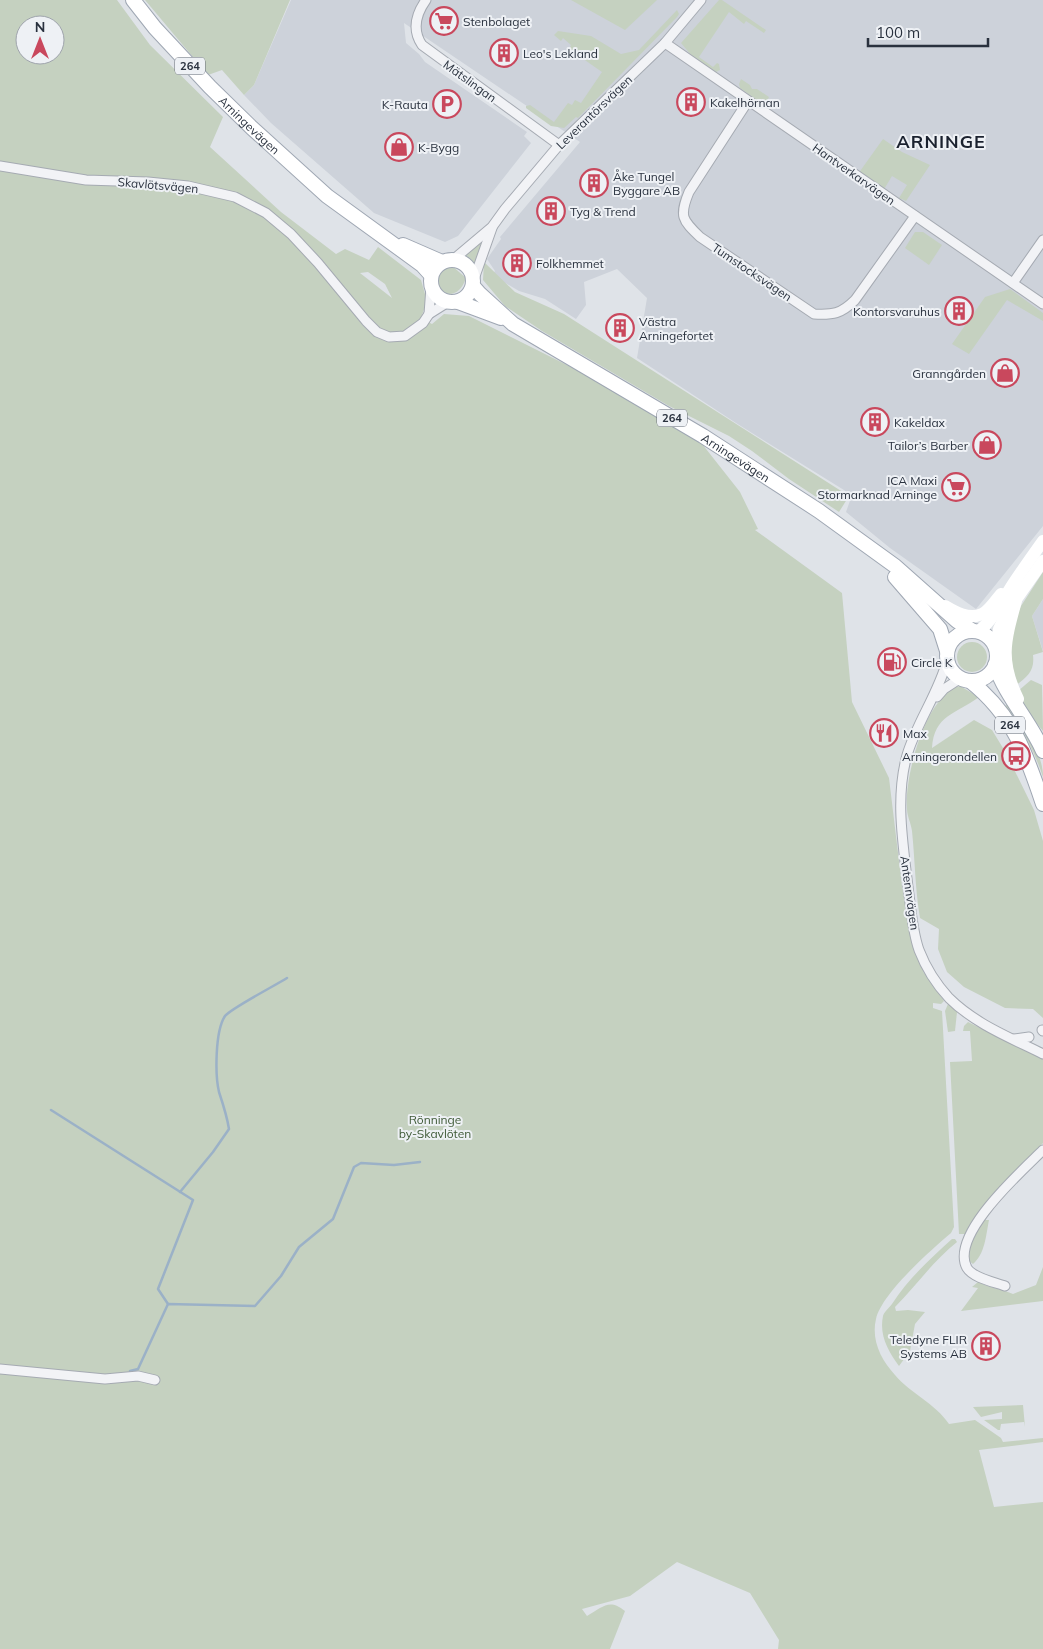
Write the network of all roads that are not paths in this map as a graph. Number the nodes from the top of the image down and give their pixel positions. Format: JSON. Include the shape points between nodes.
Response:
{"nodes":[{"id":1,"x":133,"y":0,"type":"edge"},
{"id":2,"x":426,"y":0,"type":"edge"},
{"id":3,"x":701,"y":0,"type":"edge"},
{"id":4,"x":665,"y":43,"type":"junction"},
{"id":5,"x":748,"y":101,"type":"junction"},
{"id":6,"x":559,"y":144,"type":"junction"},
{"id":7,"x":0,"y":166,"type":"edge"},
{"id":8,"x":915,"y":216,"type":"junction"},
{"id":9,"x":492,"y":228,"type":"junction"},
{"id":10,"x":380,"y":235,"type":"junction"},
{"id":11,"x":1043,"y":240,"type":"edge"},
{"id":12,"x":448,"y":260,"type":"junction"},
{"id":13,"x":431,"y":281,"type":"junction"},
{"id":14,"x":473,"y":283,"type":"junction"},
{"id":15,"x":1013,"y":284,"type":"junction"},
{"id":16,"x":453,"y":302,"type":"junction"},
{"id":17,"x":1043,"y":304,"type":"edge"},
{"id":18,"x":429,"y":314,"type":"junction"},
{"id":19,"x":507,"y":320,"type":"junction"},
{"id":20,"x":834,"y":522,"type":"junction"},
{"id":21,"x":1043,"y":541,"type":"edge"},
{"id":22,"x":1043,"y":561,"type":"edge"},
{"id":23,"x":1013,"y":585,"type":"junction"},
{"id":24,"x":925,"y":594,"type":"junction"},
{"id":25,"x":1016,"y":600,"type":"junction"},
{"id":26,"x":975,"y":632,"type":"junction"},
{"id":27,"x":995,"y":647,"type":"junction"},
{"id":28,"x":947,"y":656,"type":"junction"},
{"id":29,"x":995,"y":665,"type":"junction"},
{"id":30,"x":965,"y":679,"type":"junction"},
{"id":31,"x":929,"y":706,"type":"junction"},
{"id":32,"x":1040,"y":746,"type":"edge"},
{"id":33,"x":1043,"y":804,"type":"edge"},
{"id":34,"x":1029,"y":1037,"type":"dead end"},
{"id":35,"x":1014,"y":1039,"type":"junction"},
{"id":36,"x":1042,"y":1052,"type":"edge"},
{"id":37,"x":1043,"y":1150,"type":"edge"},
{"id":38,"x":1005,"y":1286,"type":"dead end"},
{"id":39,"x":0,"y":1368,"type":"edge"},
{"id":40,"x":155,"y":1380,"type":"dead end"}],
"edges":[{"from":1,"to":10,"type":"main road","name":"Arningevägen","number":"264","via":[[192,68],[252,128],[327,196]]},
{"from":2,"to":6,"type":"street","name":"Mätslingan","via":[[418,13],[416,31],[422,45]]},
{"from":3,"to":4,"type":"street","name":"Leverantörsvägen"},
{"from":4,"to":5,"type":"street","name":"Hantverkarvägen"},
{"from":4,"to":6,"type":"street","name":"Leverantörsvägen"},
{"from":5,"to":8,"type":"street","name":"Hantverkarvägen"},
{"from":5,"to":8,"type":"street","name":"Tumstocksvägen","via":[[689,192],[683,208],[686,224],[700,237],[814,314],[833,314],[846,310],[855,300]]},
{"from":6,"to":9,"type":"street","name":"Leverantörsvägen"},
{"from":7,"to":18,"type":"street","name":"Skavlötsvägen","via":[[86,180],[188,186],[235,198],[266,213],[291,234],[377,332],[389,337],[405,336]]},
{"from":8,"to":15,"type":"street","name":"Hantverkarvägen"},
{"from":9,"to":12,"type":"street","name":"Leverantörsvägen"},
{"from":9,"to":14,"type":"street","name":"Leverantörsvägen"},
{"from":10,"to":12,"type":"main road","name":"Arningevägen","number":"264"},
{"from":10,"to":13,"type":"main road","name":"Arningevägen","number":"264","via":[[422,265]]},
{"from":11,"to":15,"type":"street"},
{"from":12,"to":13,"type":"main road","via":[[435,268]]},
{"from":12,"to":14,"type":"main road","number":"264","via":[[461,261],[468,266]]},
{"from":13,"to":16,"type":"main road","number":"264","via":[[437,296]]},
{"from":13,"to":18,"type":"street"},
{"from":14,"to":16,"type":"main road","via":[[468,295]]},
{"from":14,"to":19,"type":"main road","name":"Arningevägen","number":"264"},
{"from":15,"to":17,"type":"street","name":"Hantverkarvägen"},
{"from":16,"to":18,"type":"street","name":"Skavlötsvägen"},
{"from":16,"to":19,"type":"main road","name":"Arningevägen","number":"264"},
{"from":19,"to":20,"type":"main road","name":"Arningevägen","number":"264","via":[[712,441]]},
{"from":20,"to":24,"type":"main road","name":"Arningevägen","number":"264","via":[[895,566]]},
{"from":20,"to":28,"type":"main road","name":"Arningevägen","number":"264","via":[[915,599],[940,629]]},
{"from":21,"to":23,"type":"street"},
{"from":22,"to":25,"type":"street"},
{"from":23,"to":24,"type":"street","via":[[982,614],[970,616],[956,612]]},
{"from":23,"to":26,"type":"street","via":[[988,623]]},
{"from":24,"to":26,"type":"main road","name":"Arningevägen","number":"264"},
{"from":25,"to":27,"type":"street","via":[[999,628]]},
{"from":25,"to":32,"type":"street","via":[[1006,636],[1006,665],[1009,680]]},
{"from":26,"to":27,"type":"main road","number":"264","via":[[985,635]]},
{"from":26,"to":28,"type":"main road","via":[[957,636]]},
{"from":27,"to":29,"type":"main road","number":"264"},
{"from":28,"to":30,"type":"main road","number":"264","via":[[952,671]]},
{"from":28,"to":31,"type":"street","name":"Antennvägen","via":[[942,678]]},
{"from":29,"to":30,"type":"main road","via":[[985,677]]},
{"from":29,"to":32,"type":"main road","number":"264","via":[[1004,687]]},
{"from":30,"to":31,"type":"street","name":"Antennvägen","via":[[944,689]]},
{"from":30,"to":33,"type":"main road","number":"264","via":[[986,693],[1020,742]]},
{"from":31,"to":35,"type":"street","name":"Antennvägen","via":[[907,755],[901,793],[903,842],[919,949],[928,972],[949,998],[974,1018]]},
{"from":34,"to":35,"type":"street"},
{"from":35,"to":36,"type":"street","name":"Antennvägen"},
{"from":37,"to":38,"type":"street","via":[[982,1214],[965,1246],[964,1259],[968,1269],[977,1276]]},
{"from":39,"to":40,"type":"street","via":[[105,1379],[138,1376]]}]}
